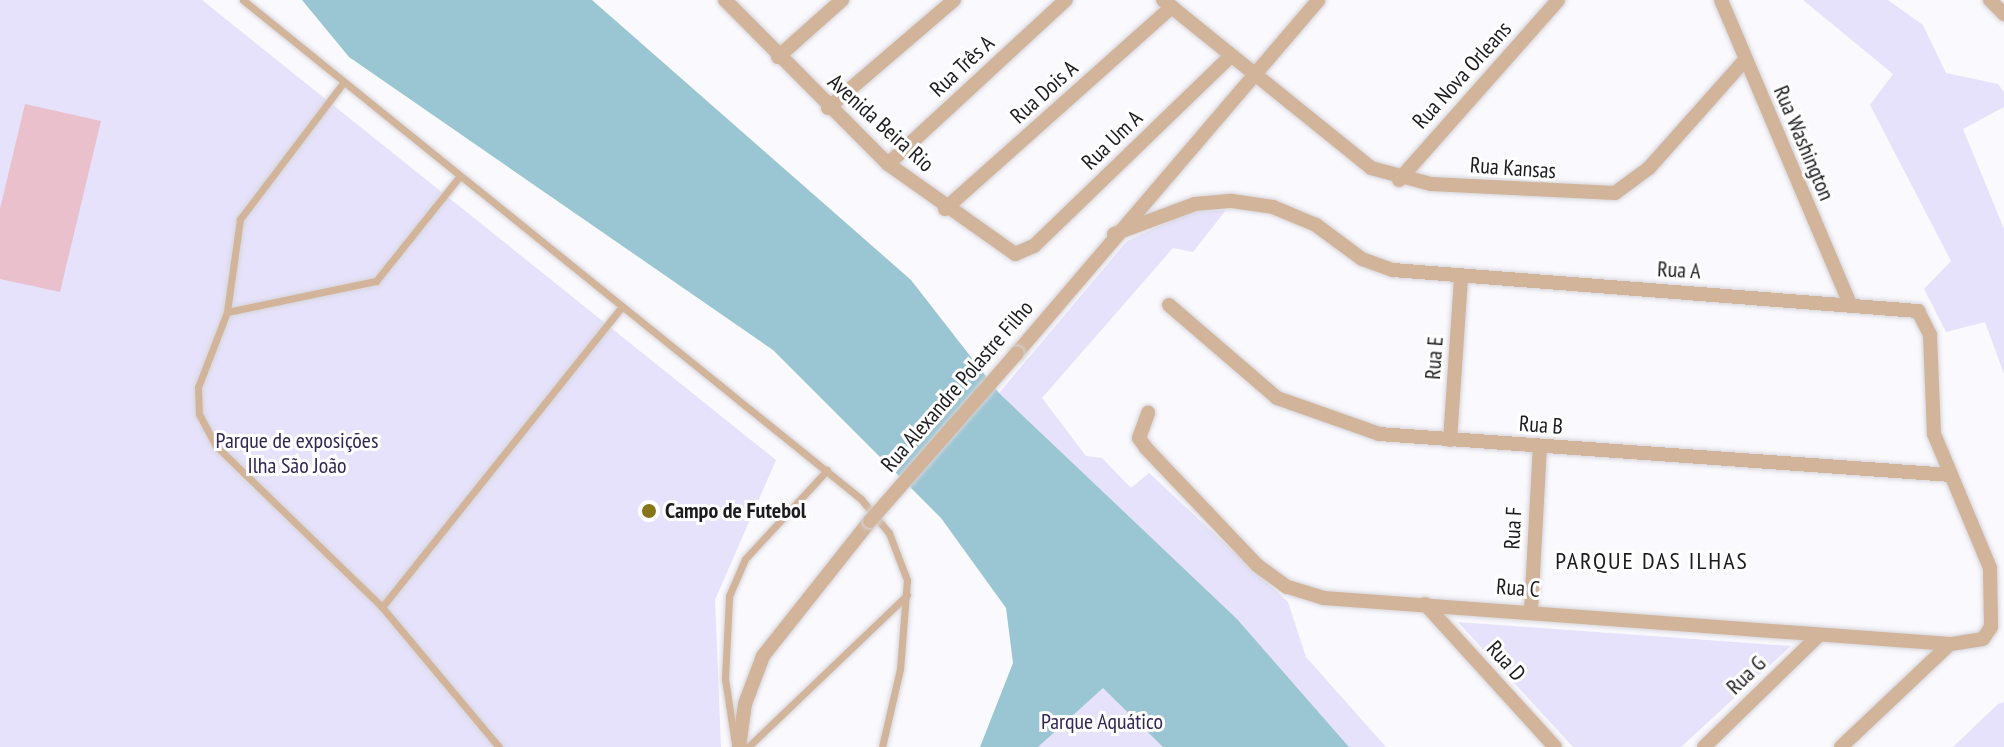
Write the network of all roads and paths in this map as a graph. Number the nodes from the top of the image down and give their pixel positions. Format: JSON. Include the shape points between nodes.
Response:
{"nodes":[{"id":1,"x":243,"y":0,"type":"edge"},
{"id":2,"x":725,"y":0,"type":"edge"},
{"id":3,"x":842,"y":0,"type":"edge"},
{"id":4,"x":954,"y":0,"type":"edge"},
{"id":5,"x":1066,"y":0,"type":"edge"},
{"id":6,"x":1318,"y":0,"type":"edge"},
{"id":7,"x":1558,"y":0,"type":"edge"},
{"id":8,"x":1721,"y":0,"type":"edge"},
{"id":9,"x":1990,"y":0,"type":"edge"},
{"id":10,"x":1168,"y":4,"type":"edge"},
{"id":11,"x":2004,"y":14,"type":"edge"},
{"id":12,"x":778,"y":57,"type":"junction"},
{"id":13,"x":1229,"y":58,"type":"junction"},
{"id":14,"x":1745,"y":60,"type":"junction"},
{"id":15,"x":1252,"y":78,"type":"junction"},
{"id":16,"x":343,"y":83,"type":"junction"},
{"id":17,"x":828,"y":108,"type":"junction"},
{"id":18,"x":888,"y":164,"type":"junction"},
{"id":19,"x":459,"y":177,"type":"junction"},
{"id":20,"x":1399,"y":180,"type":"junction"},
{"id":21,"x":945,"y":209,"type":"junction"},
{"id":22,"x":1114,"y":234,"type":"junction"},
{"id":23,"x":1024,"y":252,"type":"joint"},
{"id":24,"x":1461,"y":279,"type":"junction"},
{"id":25,"x":1849,"y":302,"type":"junction"},
{"id":26,"x":1169,"y":305,"type":"dead end"},
{"id":27,"x":621,"y":308,"type":"junction"},
{"id":28,"x":227,"y":312,"type":"junction"},
{"id":29,"x":1148,"y":413,"type":"dead end"},
{"id":30,"x":1450,"y":440,"type":"junction"},
{"id":31,"x":1540,"y":447,"type":"junction"},
{"id":32,"x":827,"y":470,"type":"junction"},
{"id":33,"x":1951,"y":475,"type":"junction"},
{"id":34,"x":907,"y":595,"type":"junction"},
{"id":35,"x":1425,"y":604,"type":"junction"},
{"id":36,"x":382,"y":607,"type":"junction"},
{"id":37,"x":1531,"y":611,"type":"junction"},
{"id":38,"x":1819,"y":635,"type":"junction"},
{"id":39,"x":1983,"y":639,"type":"joint"},
{"id":40,"x":1950,"y":644,"type":"junction"},
{"id":41,"x":499,"y":747,"type":"edge"},
{"id":42,"x":737,"y":747,"type":"edge"},
{"id":43,"x":748,"y":747,"type":"edge"},
{"id":44,"x":882,"y":747,"type":"edge"},
{"id":45,"x":1555,"y":747,"type":"edge"},
{"id":46,"x":1704,"y":747,"type":"edge"},
{"id":47,"x":1841,"y":747,"type":"edge"}],
"edges":[{"from":1,"to":16,"type":"lane"},
{"from":2,"to":12,"type":"street","name":"Avenida Beira Rio"},
{"from":3,"to":12,"type":"street"},
{"from":4,"to":17,"type":"street"},
{"from":5,"to":18,"type":"street","name":"Rua Três A"},
{"from":6,"to":15,"type":"street","name":"Rua Alexandre Polastre Filho"},
{"from":7,"to":20,"type":"street","name":"Rua Nova Orleans"},
{"from":8,"to":14,"type":"street","name":"Rua Washington"},
{"from":9,"to":11,"type":"street"},
{"from":10,"to":13,"type":"street","name":"Rua Kansas"},
{"from":10,"to":21,"type":"street","name":"Rua Dois A"},
{"from":12,"to":17,"type":"street","name":"Avenida Beira Rio"},
{"from":13,"to":15,"type":"street","name":"Rua Kansas"},
{"from":13,"to":23,"type":"street","name":"Rua Um A"},
{"from":14,"to":20,"type":"street","name":"Rua Kansas","via":[[1649,168],[1615,193]]},
{"from":14,"to":25,"type":"street","name":"Rua Washington"},
{"from":15,"to":20,"type":"street","name":"Rua Kansas","via":[[1371,168]]},
{"from":15,"to":22,"type":"street","name":"Rua Alexandre Polastre Filho"},
{"from":16,"to":19,"type":"lane"},
{"from":16,"to":28,"type":"lane","via":[[240,219]]},
{"from":17,"to":18,"type":"street","name":"Avenida Beira Rio"},
{"from":18,"to":21,"type":"street","name":"Avenida Beira Rio"},
{"from":19,"to":27,"type":"lane"},
{"from":19,"to":28,"type":"lane","via":[[376,281]]},
{"from":21,"to":23,"type":"street","name":"Avenida Beira Rio","via":[[1005,252]]},
{"from":22,"to":24,"type":"street","name":"Rua A","via":[[1195,204],[1232,201],[1273,207],[1316,225],[1362,259],[1393,270]]},
{"from":22,"to":42,"type":"street","name":"Rua Alexandre Polastre Filho","bridge":true,"via":[[870,521],[763,656],[745,704]]},
{"from":24,"to":25,"type":"street","name":"Rua A"},
{"from":24,"to":30,"type":"street","name":"Rua E"},
{"from":25,"to":33,"type":"street","name":"Rua A","via":[[1918,311],[1927,322],[1930,407]]},
{"from":26,"to":30,"type":"street","name":"Rua B","via":[[1277,398],[1339,424]]},
{"from":27,"to":32,"type":"lane"},
{"from":27,"to":36,"type":"lane"},
{"from":28,"to":36,"type":"lane","via":[[198,387],[199,414],[216,446]]},
{"from":29,"to":35,"type":"street","name":"Rua C","via":[[1141,443],[1287,587],[1324,598]]},
{"from":30,"to":31,"type":"street","name":"Rua B"},
{"from":31,"to":33,"type":"street","name":"Rua B"},
{"from":31,"to":37,"type":"street","name":"Rua F"},
{"from":32,"to":34,"type":"lane","via":[[889,533]]},
{"from":32,"to":42,"type":"lane","via":[[745,559],[729,596],[725,679]]},
{"from":33,"to":39,"type":"street","name":"Rua A","via":[[1990,568],[1991,627]]},
{"from":34,"to":43,"type":"lane"},
{"from":34,"to":44,"type":"lane"},
{"from":35,"to":37,"type":"street","name":"Rua C"},
{"from":35,"to":45,"type":"street","name":"Rua D"},
{"from":36,"to":41,"type":"lane"},
{"from":37,"to":38,"type":"street","name":"Rua C"},
{"from":38,"to":40,"type":"street","name":"Rua C"},
{"from":38,"to":46,"type":"street","name":"Rua G"},
{"from":39,"to":40,"type":"street","name":"Rua C"},
{"from":40,"to":47,"type":"street"}]}
